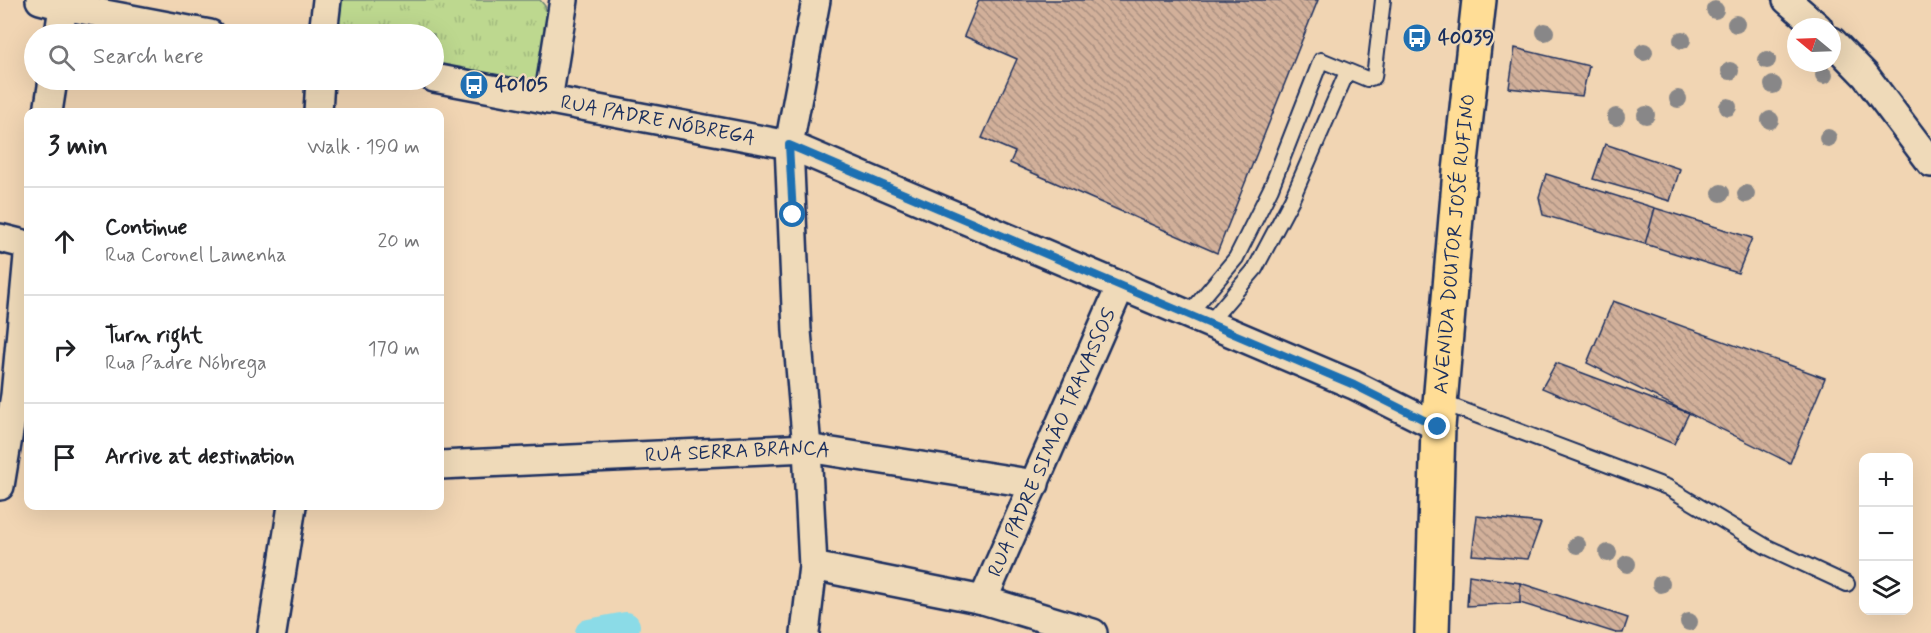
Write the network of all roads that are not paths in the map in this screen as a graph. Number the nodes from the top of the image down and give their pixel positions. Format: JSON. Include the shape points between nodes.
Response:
{"nodes":[{"id":1,"x":327,"y":0,"type":"edge"},
{"id":2,"x":564,"y":0,"type":"edge"},
{"id":3,"x":816,"y":0,"type":"edge"},
{"id":4,"x":1383,"y":0,"type":"edge"},
{"id":5,"x":1479,"y":0,"type":"edge"},
{"id":6,"x":1787,"y":0,"type":"edge"},
{"id":7,"x":56,"y":2,"type":"edge"},
{"id":8,"x":1808,"y":18,"type":"edge"},
{"id":9,"x":58,"y":24,"type":"edge"},
{"id":10,"x":162,"y":24,"type":"edge"},
{"id":11,"x":324,"y":24,"type":"edge"},
{"id":12,"x":1841,"y":50,"type":"edge"},
{"id":13,"x":1347,"y":72,"type":"junction"},
{"id":14,"x":444,"y":80,"type":"edge"},
{"id":15,"x":51,"y":90,"type":"edge"},
{"id":16,"x":319,"y":90,"type":"edge"},
{"id":17,"x":548,"y":100,"type":"junction"},
{"id":18,"x":49,"y":108,"type":"edge"},
{"id":19,"x":318,"y":108,"type":"edge"},
{"id":20,"x":1295,"y":125,"type":"junction"},
{"id":21,"x":1320,"y":135,"type":"junction"},
{"id":22,"x":789,"y":145,"type":"junction"},
{"id":23,"x":1931,"y":163,"type":"edge"},
{"id":24,"x":1271,"y":188,"type":"junction"},
{"id":25,"x":1292,"y":199,"type":"junction"},
{"id":26,"x":0,"y":238,"type":"edge"},
{"id":27,"x":24,"y":244,"type":"edge"},
{"id":28,"x":1236,"y":258,"type":"junction"},
{"id":29,"x":1255,"y":269,"type":"junction"},
{"id":30,"x":1120,"y":285,"type":"junction"},
{"id":31,"x":24,"y":299,"type":"edge"},
{"id":32,"x":1199,"y":318,"type":"junction"},
{"id":33,"x":1439,"y":414,"type":"junction"},
{"id":34,"x":807,"y":448,"type":"junction"},
{"id":35,"x":444,"y":465,"type":"edge"},
{"id":36,"x":1035,"y":484,"type":"junction"},
{"id":37,"x":0,"y":486,"type":"edge"},
{"id":38,"x":291,"y":510,"type":"edge"},
{"id":39,"x":813,"y":566,"type":"junction"},
{"id":40,"x":1847,"y":584,"type":"dead end"},
{"id":41,"x":984,"y":600,"type":"junction"},
{"id":42,"x":272,"y":633,"type":"edge"},
{"id":43,"x":806,"y":633,"type":"edge"},
{"id":44,"x":1093,"y":633,"type":"edge"},
{"id":45,"x":1432,"y":633,"type":"edge"}],
"edges":[{"from":1,"to":11,"type":"street"},
{"from":2,"to":17,"type":"street"},
{"from":3,"to":22,"type":"street"},
{"from":4,"to":13,"type":"lane","via":[[1374,77],[1366,79]]},
{"from":5,"to":33,"type":"main road","name":"AVENIDA DOUTOR JOSÉ RUFINO"},
{"from":6,"to":8,"type":"street"},
{"from":7,"to":9,"type":"street"},
{"from":7,"to":10,"type":"street"},
{"from":12,"to":23,"type":"street","via":[[1865,75]]},
{"from":13,"to":20,"type":"lane","via":[[1321,60]]},
{"from":13,"to":21,"type":"lane"},
{"from":14,"to":17,"type":"street","name":"RUA PADRE NÓBREGA"},
{"from":15,"to":18,"type":"street"},
{"from":16,"to":19,"type":"street"},
{"from":17,"to":22,"type":"street","name":"RUA PADRE NÓBREGA"},
{"from":20,"to":21,"type":"lane"},
{"from":20,"to":24,"type":"lane"},
{"from":21,"to":25,"type":"lane"},
{"from":22,"to":30,"type":"street","name":"RUA PADRE NÓBREGA"},
{"from":22,"to":34,"type":"street","via":[[797,332]]},
{"from":24,"to":25,"type":"lane"},
{"from":24,"to":28,"type":"lane"},
{"from":25,"to":29,"type":"lane"},
{"from":26,"to":27,"type":"street"},
{"from":28,"to":29,"type":"lane"},
{"from":28,"to":32,"type":"lane"},
{"from":29,"to":32,"type":"lane"},
{"from":30,"to":32,"type":"street","name":"RUA PADRE NÓBREGA"},
{"from":30,"to":36,"type":"street","name":"RUA PADRE SIMÃO TRAVASSOS"},
{"from":31,"to":37,"type":"street","via":[[15,395]]},
{"from":32,"to":33,"type":"street","name":"RUA PADRE NÓBREGA","via":[[1354,385]]},
{"from":33,"to":40,"type":"lane","via":[[1473,412],[1667,487],[1765,546]]},
{"from":33,"to":45,"type":"main road","name":"AVENIDA DOUTOR JOSÉ RUFINO"},
{"from":34,"to":35,"type":"street","name":"RUA SERRA BRANCA"},
{"from":34,"to":36,"type":"street","name":"RUA SERRA BRANCA"},
{"from":34,"to":39,"type":"street"},
{"from":36,"to":41,"type":"street","name":"RUA PADRE SIMÃO TRAVASSOS"},
{"from":38,"to":42,"type":"street"},
{"from":39,"to":41,"type":"street"},
{"from":39,"to":43,"type":"street"},
{"from":41,"to":44,"type":"street"}]}
